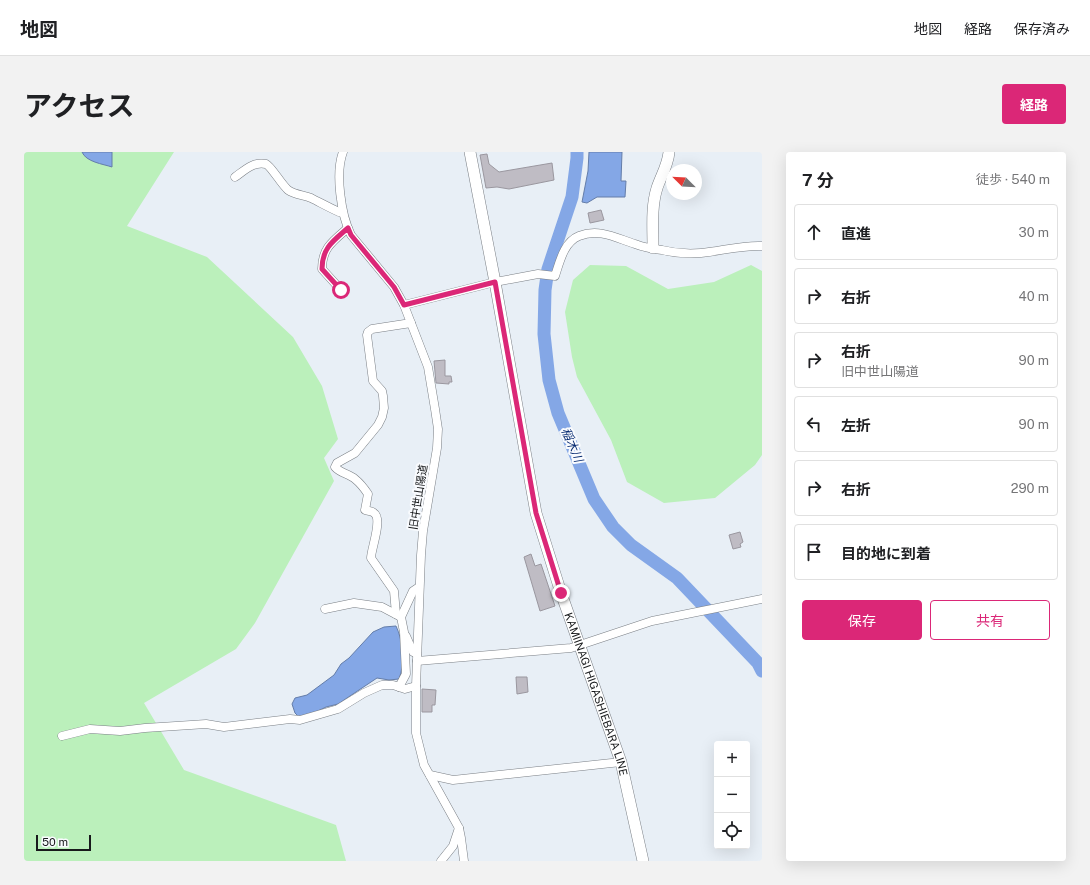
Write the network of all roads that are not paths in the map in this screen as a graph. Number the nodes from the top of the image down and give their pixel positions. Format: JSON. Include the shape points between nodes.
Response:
{"nodes":[{"id":1,"x":343,"y":152,"type":"edge"},
{"id":2,"x":470,"y":152,"type":"edge"},
{"id":3,"x":669,"y":152,"type":"edge"},
{"id":4,"x":235,"y":177,"type":"dead end"},
{"id":5,"x":343,"y":212,"type":"junction"},
{"id":6,"x":348,"y":228,"type":"junction"},
{"id":7,"x":762,"y":246,"type":"edge"},
{"id":8,"x":653,"y":248,"type":"junction"},
{"id":9,"x":495,"y":282,"type":"junction"},
{"id":10,"x":341,"y":290,"type":"dead end"},
{"id":11,"x":404,"y":305,"type":"junction"},
{"id":12,"x":411,"y":323,"type":"junction"},
{"id":13,"x":419,"y":587,"type":"junction"},
{"id":14,"x":762,"y":599,"type":"edge"},
{"id":15,"x":325,"y":609,"type":"dead end"},
{"id":16,"x":398,"y":616,"type":"junction"},
{"id":17,"x":404,"y":632,"type":"junction"},
{"id":18,"x":580,"y":646,"type":"junction"},
{"id":19,"x":417,"y":658,"type":"junction"},
{"id":20,"x":416,"y":686,"type":"junction"},
{"id":21,"x":399,"y":687,"type":"junction"},
{"id":22,"x":62,"y":736,"type":"dead end"},
{"id":23,"x":621,"y":762,"type":"junction"},
{"id":24,"x":430,"y":775,"type":"junction"},
{"id":25,"x":459,"y":828,"type":"junction"},
{"id":26,"x":441,"y":861,"type":"edge"},
{"id":27,"x":464,"y":861,"type":"edge"},
{"id":28,"x":643,"y":861,"type":"edge"}],
"edges":[{"from":1,"to":5,"type":"street","name":"旧中世山陽道","via":[[340,179]]},
{"from":2,"to":9,"type":"main road","name":"KAMIINAGI HIGASHIEBARA LINE"},
{"from":3,"to":8,"type":"main road","via":[[654,202]]},
{"from":4,"to":5,"type":"street","via":[[248,167],[265,164],[290,191]]},
{"from":5,"to":6,"type":"street","name":"旧中世山陽道"},
{"from":6,"to":10,"type":"street","via":[[329,244],[322,260],[322,269]]},
{"from":6,"to":11,"type":"street","name":"旧中世山陽道","via":[[394,287]]},
{"from":7,"to":8,"type":"street","via":[[750,245],[701,253],[680,253]]},
{"from":8,"to":9,"type":"street","via":[[590,232],[577,236],[566,245],[555,276],[540,274]]},
{"from":9,"to":11,"type":"street"},
{"from":9,"to":18,"type":"main road","name":"KAMIINAGI HIGASHIEBARA LINE","via":[[536,513]]},
{"from":11,"to":12,"type":"street","name":"旧中世山陽道"},
{"from":12,"to":13,"type":"street","name":"旧中世山陽道","via":[[428,368],[438,430],[423,531]]},
{"from":12,"to":16,"type":"street","via":[[372,329],[368,332],[373,381],[383,396],[382,417],[354,453],[337,463],[335,467],[354,478],[368,494],[365,510],[377,516],[372,558],[394,591]]},
{"from":13,"to":16,"type":"street","via":[[413,591]]},
{"from":13,"to":19,"type":"street","name":"旧中世山陽道"},
{"from":14,"to":18,"type":"street","via":[[652,621]]},
{"from":15,"to":16,"type":"street","via":[[354,603],[382,607]]},
{"from":16,"to":17,"type":"street"},
{"from":17,"to":19,"type":"street"},
{"from":17,"to":21,"type":"street","via":[[406,674]]},
{"from":18,"to":19,"type":"street"},
{"from":18,"to":23,"type":"main road","name":"KAMIINAGI HIGASHIEBARA LINE"},
{"from":19,"to":20,"type":"street","name":"旧中世山陽道"},
{"from":20,"to":21,"type":"street","via":[[406,689]]},
{"from":20,"to":24,"type":"street","name":"旧中世山陽道","via":[[416,733],[424,766]]},
{"from":21,"to":22,"type":"street","via":[[382,685],[338,709],[300,720],[224,727],[206,724],[120,731],[90,729]]},
{"from":23,"to":24,"type":"street","via":[[453,780]]},
{"from":23,"to":28,"type":"main road","name":"KAMIINAGI HIGASHIEBARA LINE"},
{"from":24,"to":25,"type":"street","name":"旧中世山陽道"},
{"from":25,"to":26,"type":"street","via":[[453,846]]},
{"from":25,"to":27,"type":"street","name":"旧中世山陽道"}]}
